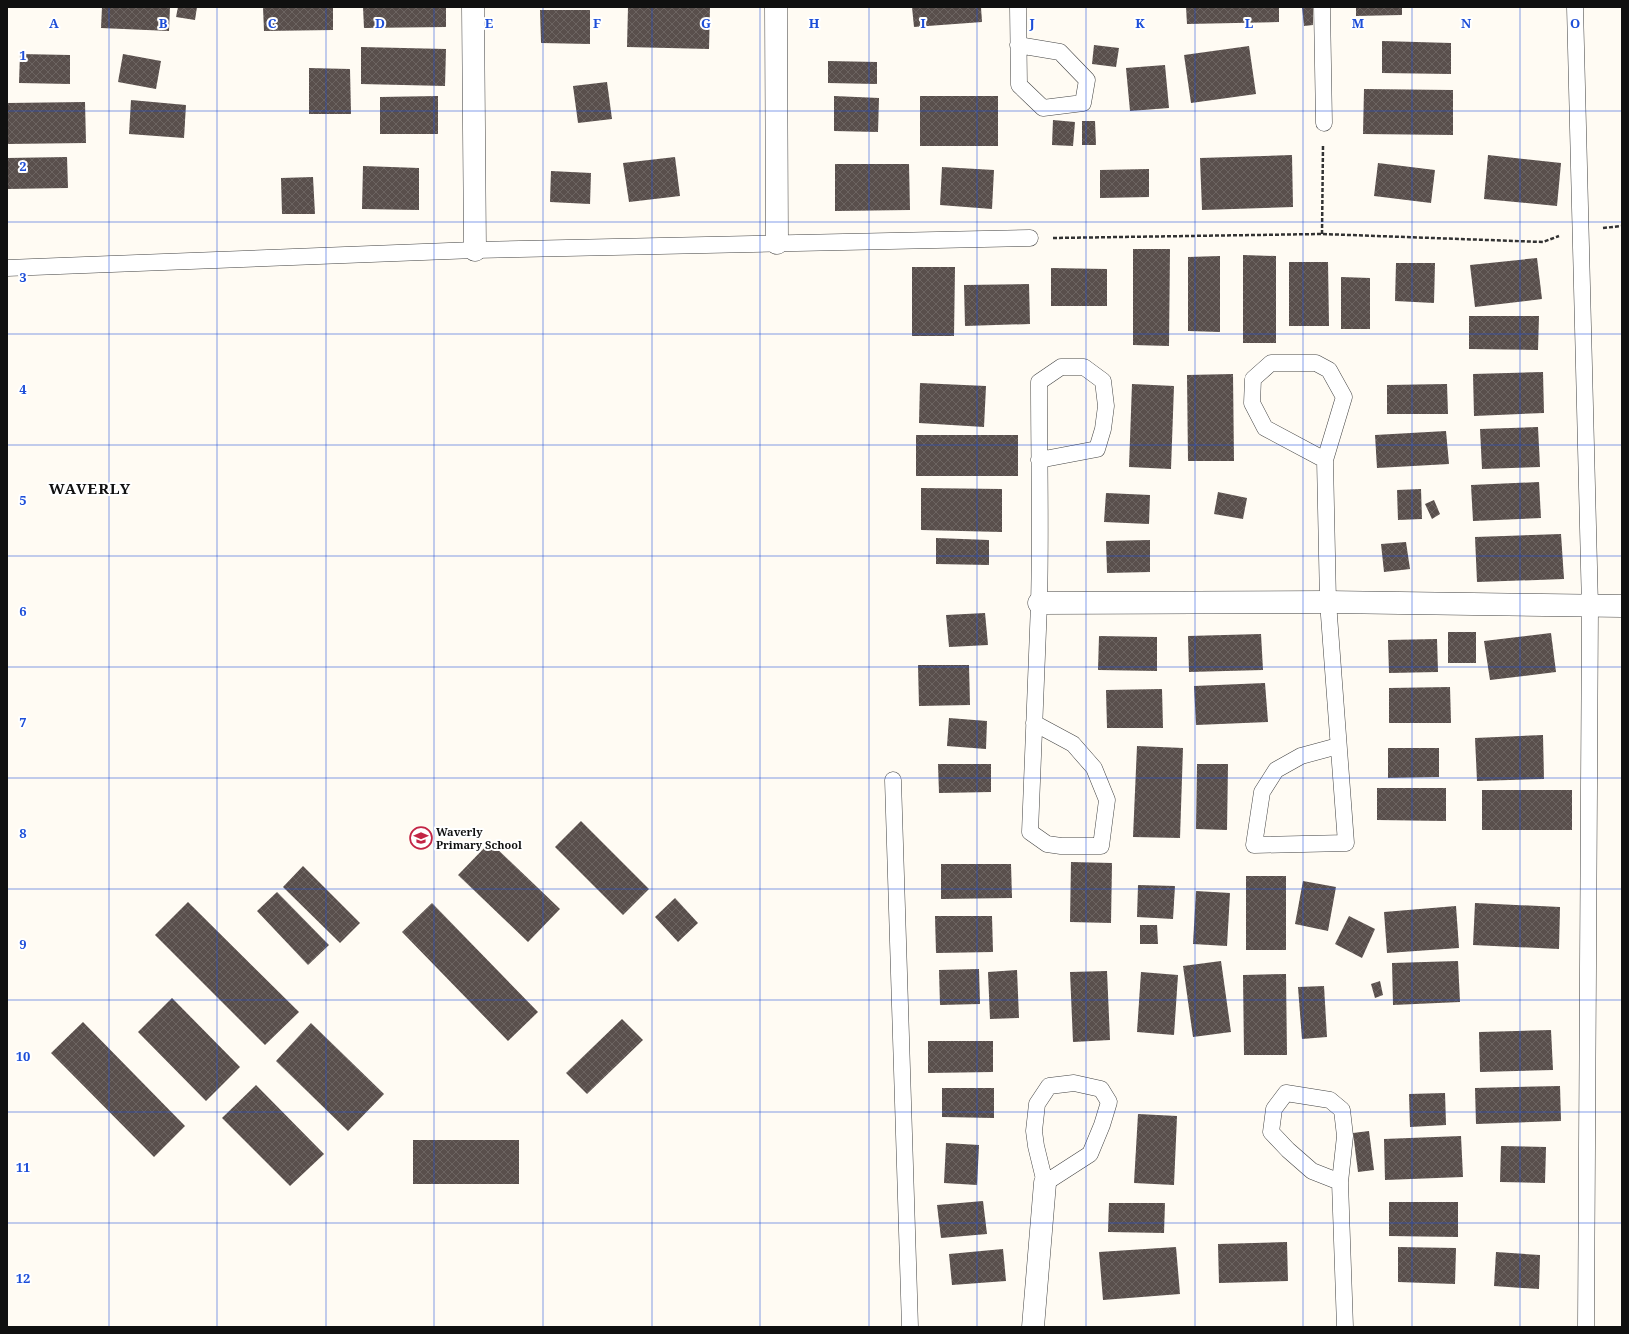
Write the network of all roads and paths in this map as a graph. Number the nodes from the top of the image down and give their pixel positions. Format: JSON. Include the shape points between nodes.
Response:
{"nodes":[{"id":1,"x":473,"y":7,"type":"edge"},
{"id":2,"x":776,"y":7,"type":"edge"},
{"id":3,"x":1018,"y":7,"type":"edge"},
{"id":4,"x":1322,"y":7,"type":"edge"},
{"id":5,"x":1575,"y":7,"type":"edge"},
{"id":6,"x":1018,"y":45,"type":"junction"},
{"id":7,"x":1324,"y":123,"type":"joint"},
{"id":8,"x":1622,"y":226,"type":"edge"},
{"id":9,"x":1580,"y":229,"type":"junction"},
{"id":10,"x":1322,"y":234,"type":"junction"},
{"id":11,"x":1030,"y":238,"type":"joint"},
{"id":12,"x":777,"y":243,"type":"junction"},
{"id":13,"x":475,"y":250,"type":"junction"},
{"id":14,"x":7,"y":268,"type":"edge"},
{"id":15,"x":1039,"y":460,"type":"junction"},
{"id":16,"x":1325,"y":460,"type":"junction"},
{"id":17,"x":1328,"y":602,"type":"junction"},
{"id":18,"x":1039,"y":603,"type":"junction"},
{"id":19,"x":1622,"y":606,"type":"edge"},
{"id":20,"x":1590,"y":607,"type":"junction"},
{"id":21,"x":1034,"y":723,"type":"junction"},
{"id":22,"x":1338,"y":746,"type":"junction"},
{"id":23,"x":892,"y":780,"type":"dead end"},
{"id":24,"x":1340,"y":1182,"type":"junction"},
{"id":25,"x":1045,"y":1183,"type":"junction"},
{"id":26,"x":910,"y":1327,"type":"edge"},
{"id":27,"x":1033,"y":1327,"type":"edge"},
{"id":28,"x":1345,"y":1327,"type":"edge"},
{"id":29,"x":1586,"y":1327,"type":"edge"}],
"edges":[{"from":1,"to":13,"type":"street"},
{"from":2,"to":12,"type":"street"},
{"from":3,"to":6,"type":"lane"},
{"from":4,"to":7,"type":"lane"},
{"from":5,"to":9,"type":"lane"},
{"from":6,"to":6,"type":"lane","via":[[1060,52],[1087,80],[1083,103],[1043,108],[1019,85]]},
{"from":7,"to":10,"type":"path"},
{"from":8,"to":9,"type":"path"},
{"from":9,"to":10,"type":"path","via":[[1543,242]]},
{"from":9,"to":20,"type":"lane"},
{"from":10,"to":11,"type":"path"},
{"from":11,"to":12,"type":"lane"},
{"from":12,"to":13,"type":"lane"},
{"from":13,"to":14,"type":"lane"},
{"from":15,"to":15,"type":"lane","via":[[1039,382],[1061,367],[1084,367],[1103,381],[1106,406],[1097,449]]},
{"from":15,"to":18,"type":"lane"},
{"from":16,"to":16,"type":"lane","via":[[1344,397],[1329,370],[1316,363],[1271,363],[1253,379],[1252,403],[1265,428]]},
{"from":16,"to":17,"type":"lane"},
{"from":17,"to":18,"type":"street"},
{"from":17,"to":20,"type":"street"},
{"from":17,"to":22,"type":"lane"},
{"from":18,"to":21,"type":"lane"},
{"from":19,"to":20,"type":"street"},
{"from":20,"to":29,"type":"lane"},
{"from":21,"to":21,"type":"lane","via":[[1030,832],[1047,844],[1101,846],[1107,800],[1094,768],[1073,744]]},
{"from":22,"to":22,"type":"lane","via":[[1301,756],[1276,770],[1262,792],[1254,845],[1346,843]]},
{"from":23,"to":26,"type":"lane"},
{"from":24,"to":24,"type":"lane","via":[[1345,1136],[1342,1110],[1330,1100],[1286,1093],[1274,1109],[1272,1132],[1312,1171]]},
{"from":24,"to":28,"type":"lane"},
{"from":25,"to":25,"type":"lane","via":[[1034,1131],[1037,1104],[1049,1086],[1074,1083],[1101,1089],[1109,1102],[1090,1154]]},
{"from":25,"to":27,"type":"street"}]}
